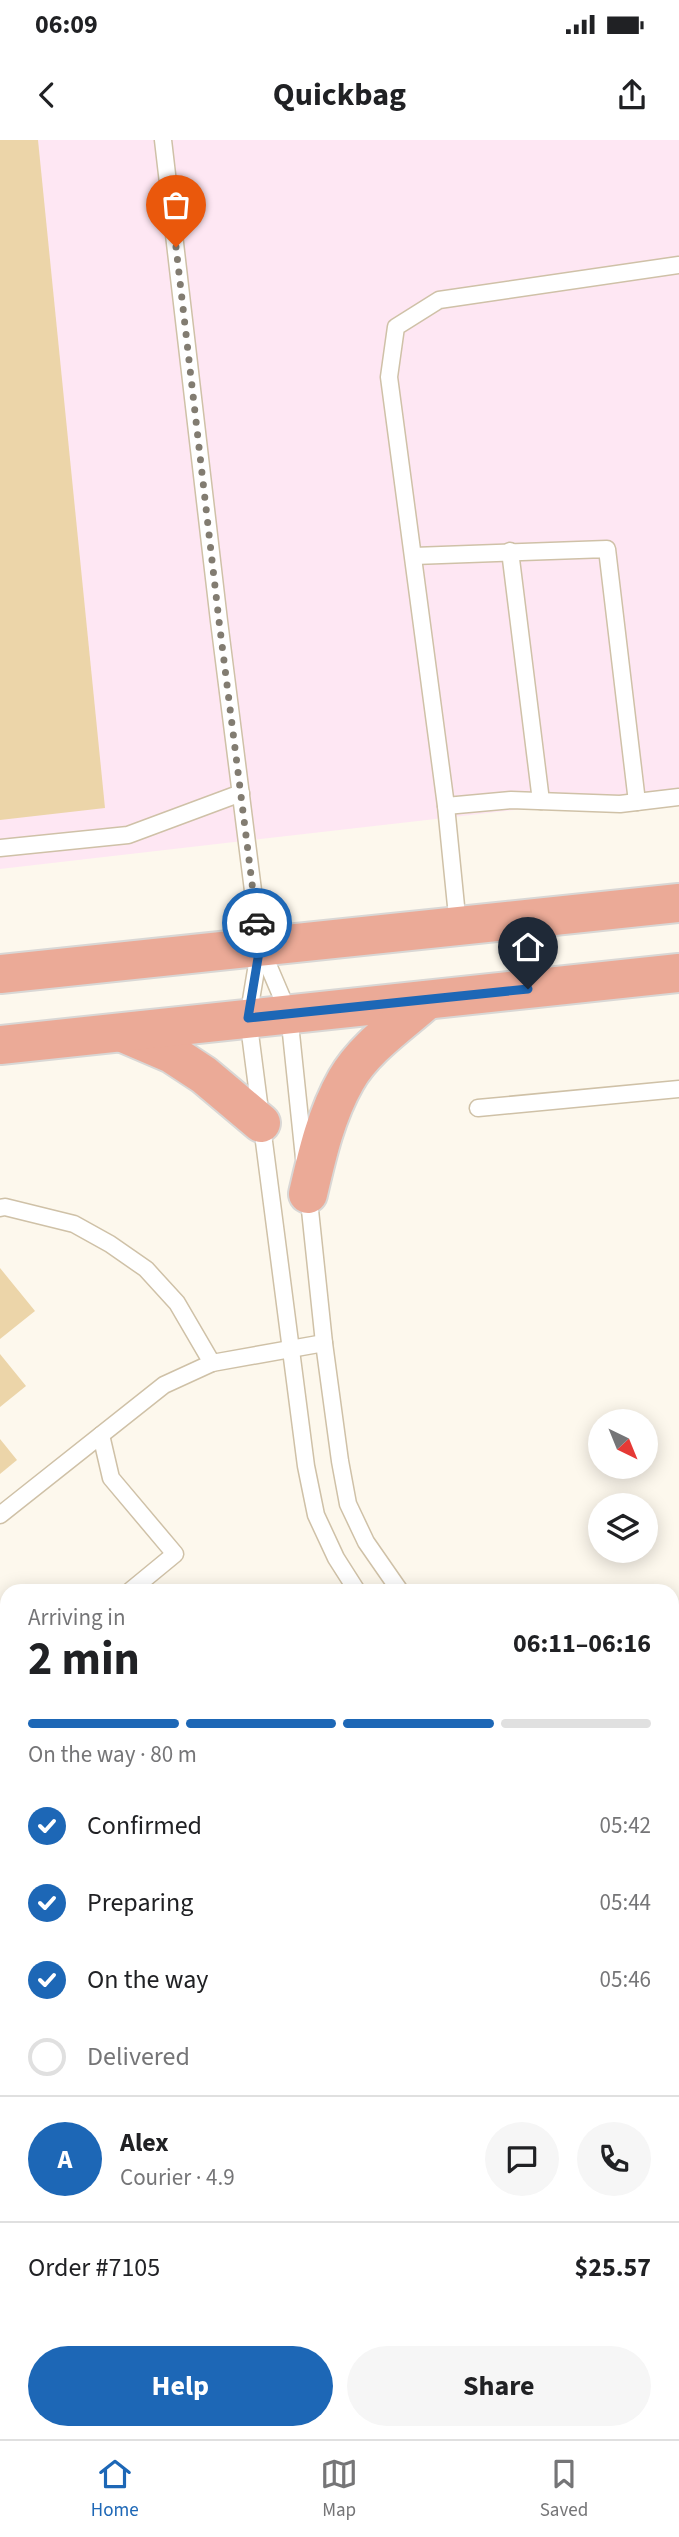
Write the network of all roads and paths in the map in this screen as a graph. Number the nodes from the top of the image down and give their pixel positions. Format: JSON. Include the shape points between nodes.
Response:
{"nodes":[{"id":1,"x":163,"y":140,"type":"edge"},
{"id":2,"x":679,"y":265,"type":"edge"},
{"id":3,"x":510,"y":551,"type":"junction"},
{"id":4,"x":414,"y":556,"type":"junction"},
{"id":5,"x":241,"y":793,"type":"junction"},
{"id":6,"x":679,"y":797,"type":"edge"},
{"id":7,"x":541,"y":800,"type":"junction"},
{"id":8,"x":637,"y":802,"type":"junction"},
{"id":9,"x":446,"y":806,"type":"junction"},
{"id":10,"x":0,"y":848,"type":"edge"},
{"id":11,"x":679,"y":903,"type":"edge"},
{"id":12,"x":458,"y":926,"type":"junction"},
{"id":13,"x":260,"y":946,"type":"junction"},
{"id":14,"x":679,"y":973,"type":"edge"},
{"id":15,"x":0,"y":974,"type":"edge"},
{"id":16,"x":428,"y":1000,"type":"junction"},
{"id":17,"x":289,"y":1014,"type":"junction"},
{"id":18,"x":248,"y":1018,"type":"junction"},
{"id":19,"x":121,"y":1032,"type":"junction"},
{"id":20,"x":0,"y":1045,"type":"edge"},
{"id":21,"x":679,"y":1089,"type":"edge"},
{"id":22,"x":478,"y":1108,"type":"dead end"},
{"id":23,"x":261,"y":1123,"type":"junction"},
{"id":24,"x":308,"y":1194,"type":"junction"},
{"id":25,"x":0,"y":1208,"type":"edge"},
{"id":26,"x":324,"y":1343,"type":"junction"},
{"id":27,"x":290,"y":1348,"type":"junction"},
{"id":28,"x":212,"y":1363,"type":"junction"},
{"id":29,"x":102,"y":1435,"type":"junction"},
{"id":30,"x":0,"y":1515,"type":"edge"},
{"id":31,"x":139,"y":1584,"type":"edge"},
{"id":32,"x":353,"y":1584,"type":"edge"},
{"id":33,"x":395,"y":1584,"type":"edge"}],
"edges":[{"from":1,"to":5,"type":"lane"},
{"from":2,"to":4,"type":"lane","via":[[439,300],[396,327],[389,377]]},
{"from":3,"to":4,"type":"lane"},
{"from":3,"to":7,"type":"lane"},
{"from":3,"to":8,"type":"lane","via":[[607,549]]},
{"from":4,"to":9,"type":"lane"},
{"from":5,"to":10,"type":"lane","via":[[128,835]]},
{"from":5,"to":13,"type":"lane"},
{"from":6,"to":8,"type":"lane"},
{"from":7,"to":8,"type":"lane"},
{"from":7,"to":9,"type":"lane"},
{"from":9,"to":12,"type":"lane"},
{"from":11,"to":12,"type":"main road"},
{"from":12,"to":13,"type":"main road"},
{"from":13,"to":15,"type":"main road"},
{"from":13,"to":17,"type":"lane"},
{"from":13,"to":18,"type":"lane"},
{"from":14,"to":16,"type":"main road"},
{"from":16,"to":17,"type":"main road"},
{"from":16,"to":24,"type":"main road","via":[[367,1053],[346,1079],[322,1134]]},
{"from":17,"to":18,"type":"main road"},
{"from":17,"to":24,"type":"lane"},
{"from":18,"to":19,"type":"main road"},
{"from":18,"to":23,"type":"lane"},
{"from":19,"to":20,"type":"main road"},
{"from":19,"to":23,"type":"main road","via":[[172,1054]]},
{"from":21,"to":22,"type":"lane"},
{"from":23,"to":27,"type":"lane"},
{"from":24,"to":26,"type":"lane"},
{"from":25,"to":28,"type":"lane","via":[[74,1224],[146,1269],[177,1303]]},
{"from":26,"to":27,"type":"lane"},
{"from":26,"to":33,"type":"lane","via":[[348,1504],[366,1542]]},
{"from":27,"to":28,"type":"lane"},
{"from":27,"to":32,"type":"lane","via":[[316,1515]]},
{"from":28,"to":29,"type":"lane","via":[[164,1385]]},
{"from":29,"to":30,"type":"lane"},
{"from":29,"to":31,"type":"lane","via":[[111,1478],[175,1554]]}]}
